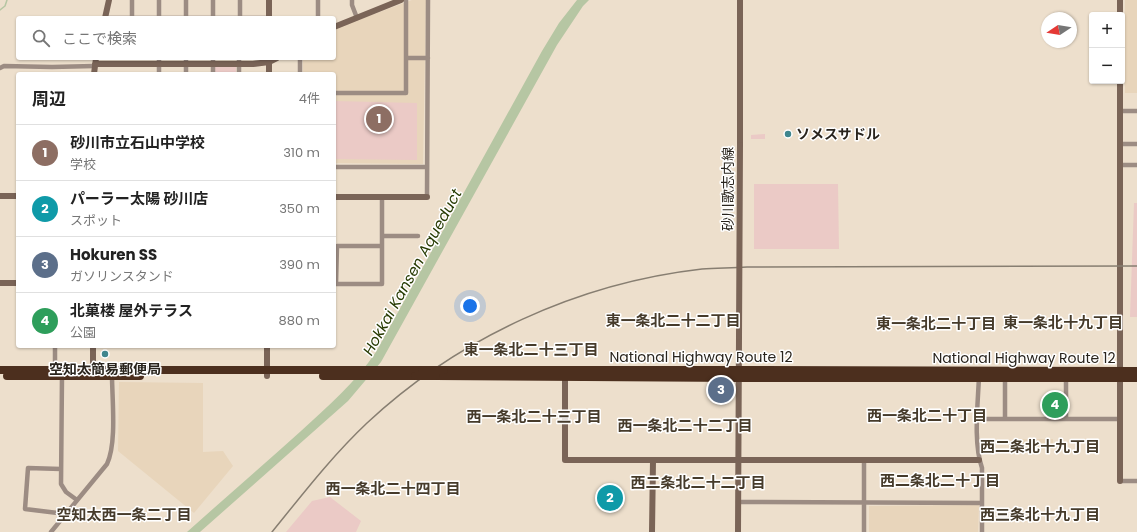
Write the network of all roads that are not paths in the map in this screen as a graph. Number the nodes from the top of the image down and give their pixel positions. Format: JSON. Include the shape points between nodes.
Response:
{"nodes":[{"id":1,"x":109,"y":0,"type":"edge"},
{"id":2,"x":132,"y":0,"type":"edge"},
{"id":3,"x":159,"y":0,"type":"edge"},
{"id":4,"x":186,"y":0,"type":"edge"},
{"id":5,"x":213,"y":0,"type":"edge"},
{"id":6,"x":240,"y":0,"type":"edge"},
{"id":7,"x":269,"y":0,"type":"edge"},
{"id":8,"x":318,"y":0,"type":"edge"},
{"id":9,"x":352,"y":0,"type":"edge"},
{"id":10,"x":401,"y":0,"type":"edge"},
{"id":11,"x":406,"y":0,"type":"edge"},
{"id":12,"x":428,"y":0,"type":"edge"},
{"id":13,"x":740,"y":0,"type":"edge"},
{"id":14,"x":1120,"y":0,"type":"edge"},
{"id":15,"x":1120,"y":12,"type":"edge"},
{"id":16,"x":105,"y":16,"type":"edge"},
{"id":17,"x":132,"y":16,"type":"edge"},
{"id":18,"x":159,"y":16,"type":"edge"},
{"id":19,"x":186,"y":16,"type":"edge"},
{"id":20,"x":213,"y":16,"type":"edge"},
{"id":21,"x":240,"y":16,"type":"edge"},
{"id":22,"x":269,"y":16,"type":"edge"},
{"id":23,"x":318,"y":16,"type":"edge"},
{"id":24,"x":357,"y":18,"type":"junction"},
{"id":25,"x":336,"y":26,"type":"edge"},
{"id":26,"x":406,"y":58,"type":"junction"},
{"id":27,"x":428,"y":58,"type":"junction"},
{"id":28,"x":269,"y":60,"type":"edge"},
{"id":29,"x":300,"y":60,"type":"edge"},
{"id":30,"x":159,"y":61,"type":"edge"},
{"id":31,"x":186,"y":61,"type":"edge"},
{"id":32,"x":213,"y":61,"type":"edge"},
{"id":33,"x":239,"y":61,"type":"edge"},
{"id":34,"x":95,"y":63,"type":"edge"},
{"id":35,"x":0,"y":68,"type":"edge"},
{"id":36,"x":159,"y":72,"type":"edge"},
{"id":37,"x":186,"y":72,"type":"edge"},
{"id":38,"x":213,"y":72,"type":"edge"},
{"id":39,"x":239,"y":72,"type":"edge"},
{"id":40,"x":269,"y":72,"type":"edge"},
{"id":41,"x":300,"y":72,"type":"edge"},
{"id":42,"x":1120,"y":84,"type":"edge"},
{"id":43,"x":336,"y":93,"type":"edge"},
{"id":44,"x":1120,"y":111,"type":"junction"},
{"id":45,"x":1137,"y":111,"type":"edge"},
{"id":46,"x":1120,"y":144,"type":"junction"},
{"id":47,"x":1137,"y":144,"type":"edge"},
{"id":48,"x":1120,"y":165,"type":"junction"},
{"id":49,"x":1137,"y":165,"type":"edge"},
{"id":50,"x":336,"y":167,"type":"edge"},
{"id":51,"x":427,"y":167,"type":"junction"},
{"id":52,"x":0,"y":196,"type":"edge"},
{"id":53,"x":16,"y":196,"type":"edge"},
{"id":54,"x":336,"y":197,"type":"edge"},
{"id":55,"x":382,"y":197,"type":"junction"},
{"id":56,"x":428,"y":197,"type":"joint"},
{"id":57,"x":382,"y":236,"type":"junction"},
{"id":58,"x":418,"y":236,"type":"dead end"},
{"id":59,"x":382,"y":246,"type":"junction"},
{"id":60,"x":336,"y":265,"type":"edge"},
{"id":61,"x":0,"y":283,"type":"edge"},
{"id":62,"x":16,"y":283,"type":"edge"},
{"id":63,"x":336,"y":284,"type":"edge"},
{"id":64,"x":55,"y":348,"type":"edge"},
{"id":65,"x":93,"y":348,"type":"edge"},
{"id":66,"x":267,"y":348,"type":"edge"},
{"id":67,"x":0,"y":370,"type":"edge"},
{"id":68,"x":55,"y":370,"type":"junction"},
{"id":69,"x":1137,"y":372,"type":"edge"},
{"id":70,"x":93,"y":373,"type":"junction"},
{"id":71,"x":112,"y":373,"type":"junction"},
{"id":72,"x":267,"y":373,"type":"junction"},
{"id":73,"x":380,"y":373,"type":"junction"},
{"id":74,"x":739,"y":374,"type":"junction"},
{"id":75,"x":1066,"y":374,"type":"junction"},
{"id":76,"x":979,"y":375,"type":"junction"},
{"id":77,"x":1005,"y":375,"type":"junction"},
{"id":78,"x":1120,"y":375,"type":"junction"},
{"id":79,"x":0,"y":376,"type":"edge"},
{"id":80,"x":62,"y":376,"type":"junction"},
{"id":81,"x":565,"y":377,"type":"junction"},
{"id":82,"x":1137,"y":378,"type":"edge"},
{"id":83,"x":978,"y":419,"type":"junction"},
{"id":84,"x":1005,"y":419,"type":"junction"},
{"id":85,"x":1066,"y":419,"type":"junction"},
{"id":86,"x":1120,"y":419,"type":"junction"},
{"id":87,"x":653,"y":460,"type":"junction"},
{"id":88,"x":738,"y":460,"type":"junction"},
{"id":89,"x":864,"y":460,"type":"junction"},
{"id":90,"x":979,"y":460,"type":"junction"},
{"id":91,"x":61,"y":469,"type":"junction"},
{"id":92,"x":1120,"y":481,"type":"joint"},
{"id":93,"x":1137,"y":481,"type":"edge"},
{"id":94,"x":77,"y":500,"type":"junction"},
{"id":95,"x":738,"y":502,"type":"junction"},
{"id":96,"x":864,"y":502,"type":"junction"},
{"id":97,"x":982,"y":503,"type":"junction"},
{"id":98,"x":66,"y":514,"type":"junction"},
{"id":99,"x":51,"y":532,"type":"edge"},
{"id":100,"x":652,"y":532,"type":"edge"},
{"id":101,"x":738,"y":532,"type":"edge"},
{"id":102,"x":864,"y":532,"type":"edge"},
{"id":103,"x":982,"y":532,"type":"edge"}],
"edges":[{"from":1,"to":16,"type":"street"},
{"from":2,"to":17,"type":"street"},
{"from":3,"to":18,"type":"street"},
{"from":4,"to":19,"type":"street"},
{"from":5,"to":20,"type":"street"},
{"from":6,"to":21,"type":"street"},
{"from":7,"to":22,"type":"street"},
{"from":8,"to":23,"type":"street"},
{"from":9,"to":24,"type":"street"},
{"from":10,"to":24,"type":"street"},
{"from":11,"to":26,"type":"street"},
{"from":12,"to":27,"type":"street"},
{"from":13,"to":74,"type":"street","name":"砂川歌志内線","bridge":true},
{"from":14,"to":15,"type":"street"},
{"from":24,"to":25,"type":"street"},
{"from":26,"to":27,"type":"street"},
{"from":26,"to":43,"type":"street","via":[[406,93]]},
{"from":27,"to":51,"type":"street"},
{"from":28,"to":33,"type":"street","via":[[253,64]]},
{"from":28,"to":40,"type":"street"},
{"from":29,"to":41,"type":"street"},
{"from":30,"to":31,"type":"street"},
{"from":30,"to":34,"type":"street"},
{"from":30,"to":36,"type":"street"},
{"from":31,"to":32,"type":"street"},
{"from":31,"to":37,"type":"street"},
{"from":32,"to":33,"type":"street"},
{"from":32,"to":38,"type":"street"},
{"from":33,"to":39,"type":"street"},
{"from":34,"to":35,"type":"street"},
{"from":42,"to":44,"type":"street"},
{"from":44,"to":45,"type":"street"},
{"from":44,"to":46,"type":"street"},
{"from":46,"to":47,"type":"street"},
{"from":46,"to":48,"type":"street"},
{"from":48,"to":49,"type":"street"},
{"from":48,"to":78,"type":"street"},
{"from":50,"to":51,"type":"street"},
{"from":51,"to":56,"type":"street"},
{"from":52,"to":53,"type":"street"},
{"from":54,"to":55,"type":"street"},
{"from":55,"to":56,"type":"street"},
{"from":55,"to":57,"type":"street"},
{"from":57,"to":58,"type":"street"},
{"from":57,"to":59,"type":"street"},
{"from":59,"to":60,"type":"street","via":[[337,246]]},
{"from":59,"to":63,"type":"street","via":[[382,284]]},
{"from":61,"to":62,"type":"street"},
{"from":64,"to":68,"type":"street"},
{"from":65,"to":70,"type":"street"},
{"from":66,"to":72,"type":"street"},
{"from":67,"to":68,"type":"highway","name":"National Highway Route 12"},
{"from":68,"to":70,"type":"highway","name":"National Highway Route 12"},
{"from":69,"to":78,"type":"highway","name":"National Highway Route 12"},
{"from":70,"to":71,"type":"highway","name":"National Highway Route 12"},
{"from":70,"to":80,"type":"highway","name":"National Highway Route 12"},
{"from":71,"to":72,"type":"highway","name":"National Highway Route 12"},
{"from":71,"to":94,"type":"street","via":[[111,454],[107,464]]},
{"from":72,"to":73,"type":"highway","name":"National Highway Route 12"},
{"from":73,"to":74,"type":"highway","name":"National Highway Route 12","bridge":true,"via":[[444,370]]},
{"from":73,"to":81,"type":"highway","name":"National Highway Route 12","bridge":true,"via":[[415,376]]},
{"from":74,"to":76,"type":"highway","name":"National Highway Route 12"},
{"from":74,"to":81,"type":"highway","name":"National Highway Route 12"},
{"from":74,"to":88,"type":"street","name":"砂川歌志内線"},
{"from":75,"to":77,"type":"highway","name":"National Highway Route 12"},
{"from":75,"to":78,"type":"highway","name":"National Highway Route 12"},
{"from":75,"to":85,"type":"street"},
{"from":76,"to":77,"type":"highway","name":"National Highway Route 12"},
{"from":76,"to":83,"type":"street"},
{"from":77,"to":84,"type":"street"},
{"from":78,"to":82,"type":"highway","name":"National Highway Route 12"},
{"from":78,"to":86,"type":"street"},
{"from":79,"to":80,"type":"highway","name":"National Highway Route 12"},
{"from":80,"to":91,"type":"street"},
{"from":81,"to":87,"type":"street","via":[[565,460]]},
{"from":83,"to":84,"type":"street"},
{"from":83,"to":90,"type":"street"},
{"from":84,"to":85,"type":"street"},
{"from":85,"to":86,"type":"street"},
{"from":86,"to":92,"type":"street"},
{"from":87,"to":88,"type":"street"},
{"from":87,"to":100,"type":"street"},
{"from":88,"to":89,"type":"street"},
{"from":88,"to":95,"type":"street","name":"砂川歌志内線"},
{"from":89,"to":90,"type":"street"},
{"from":89,"to":96,"type":"street"},
{"from":90,"to":97,"type":"street","via":[[982,468]]},
{"from":91,"to":94,"type":"street","via":[[62,488]]},
{"from":91,"to":98,"type":"street","via":[[28,468],[25,509]]},
{"from":92,"to":93,"type":"street"},
{"from":94,"to":98,"type":"street"},
{"from":95,"to":96,"type":"street"},
{"from":95,"to":101,"type":"street","name":"砂川歌志内線"},
{"from":96,"to":97,"type":"street"},
{"from":96,"to":102,"type":"street"},
{"from":97,"to":103,"type":"street"},
{"from":98,"to":99,"type":"street"}]}
